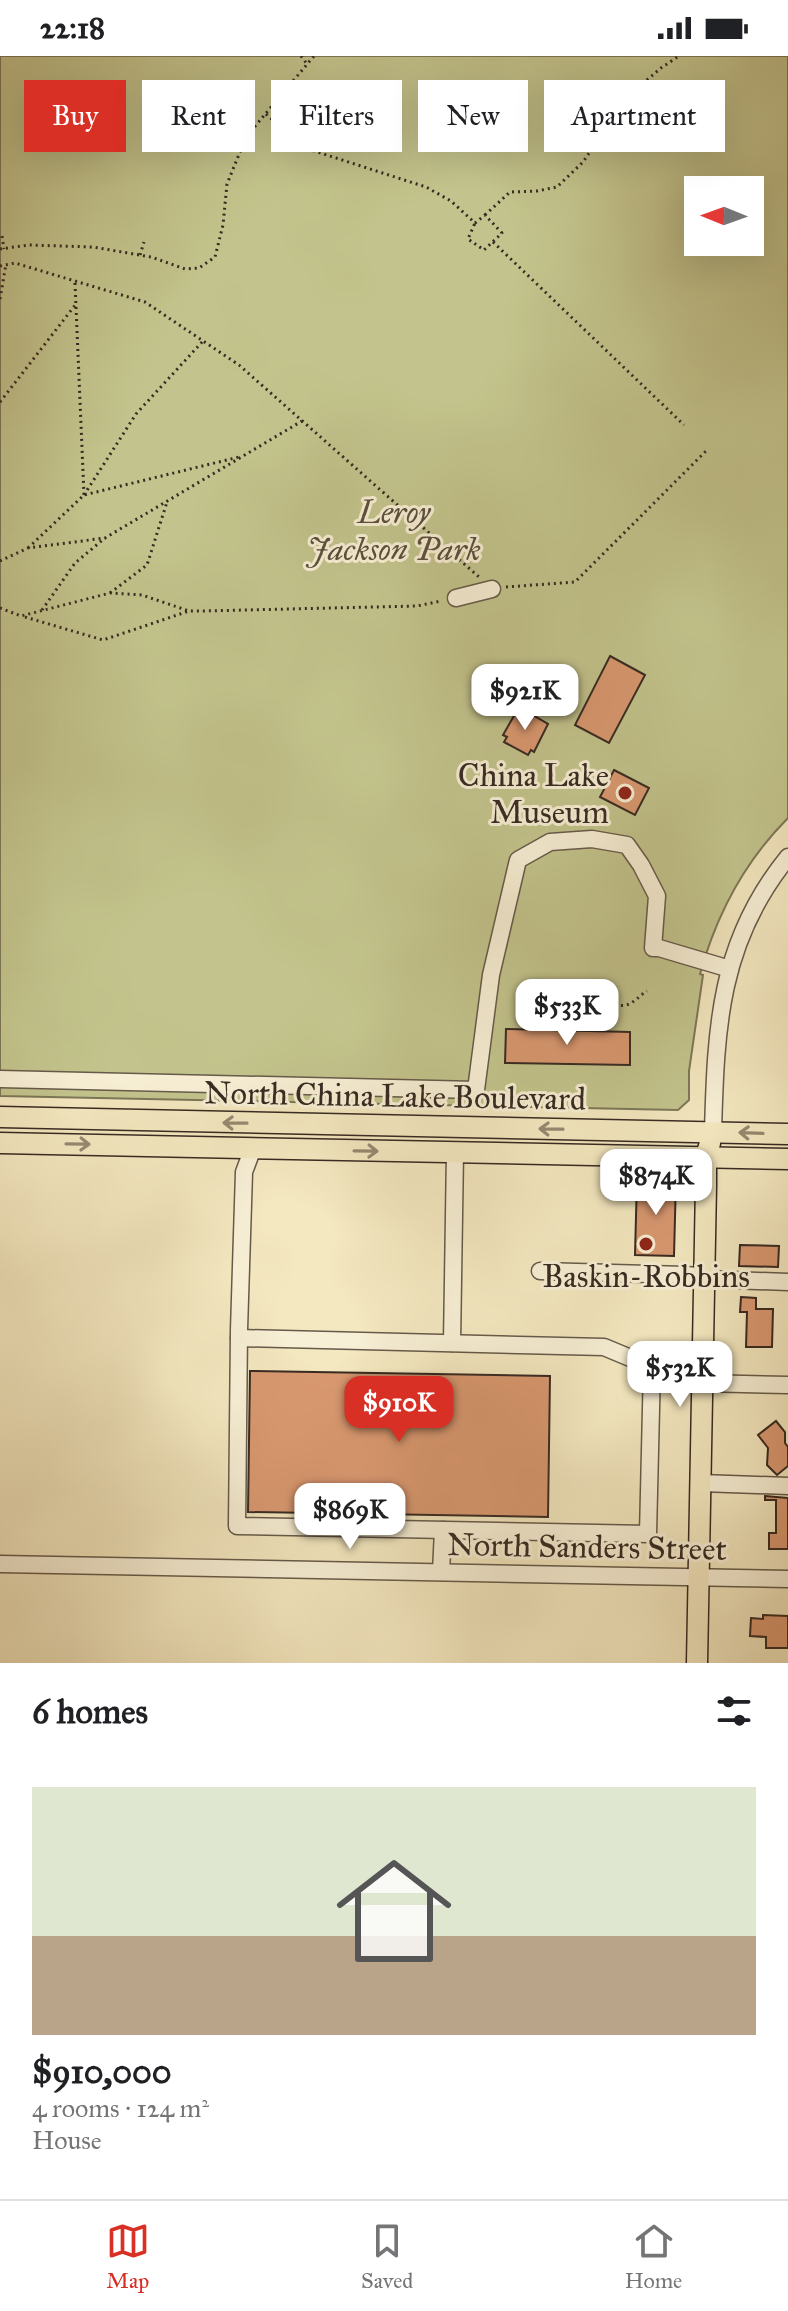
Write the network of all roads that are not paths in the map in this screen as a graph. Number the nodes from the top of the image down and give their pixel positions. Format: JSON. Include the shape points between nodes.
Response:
{"nodes":[{"id":1,"x":492,"y":589,"type":"road end"},
{"id":2,"x":456,"y":598,"type":"road end"},
{"id":3,"x":788,"y":857,"type":"edge"},
{"id":4,"x":730,"y":969,"type":"junction"},
{"id":5,"x":0,"y":1079,"type":"edge"},
{"id":6,"x":0,"y":1117,"type":"edge"},
{"id":7,"x":375,"y":1126,"type":"junction"},
{"id":8,"x":713,"y":1131,"type":"junction"},
{"id":9,"x":788,"y":1134,"type":"edge"},
{"id":10,"x":0,"y":1143,"type":"edge"},
{"id":11,"x":253,"y":1148,"type":"junction"},
{"id":12,"x":455,"y":1152,"type":"junction"},
{"id":13,"x":706,"y":1156,"type":"junction"},
{"id":14,"x":788,"y":1159,"type":"edge"},
{"id":15,"x":540,"y":1271,"type":"dead end"},
{"id":16,"x":704,"y":1279,"type":"junction"},
{"id":17,"x":788,"y":1282,"type":"edge"},
{"id":18,"x":239,"y":1338,"type":"junction"},
{"id":19,"x":452,"y":1343,"type":"junction"},
{"id":20,"x":652,"y":1367,"type":"junction"},
{"id":21,"x":702,"y":1383,"type":"junction"},
{"id":22,"x":788,"y":1385,"type":"edge"},
{"id":23,"x":701,"y":1483,"type":"junction"},
{"id":24,"x":788,"y":1486,"type":"edge"},
{"id":25,"x":443,"y":1530,"type":"junction"},
{"id":26,"x":0,"y":1564,"type":"edge"},
{"id":27,"x":441,"y":1572,"type":"junction"},
{"id":28,"x":698,"y":1578,"type":"junction"},
{"id":29,"x":788,"y":1579,"type":"edge"},
{"id":30,"x":697,"y":1663,"type":"edge"}],
"edges":[{"from":1,"to":2,"type":"street"},
{"from":3,"to":4,"type":"street","via":[[743,930]]},
{"from":4,"to":5,"type":"street","via":[[653,948],[657,896],[627,845],[592,839],[550,842],[518,860],[491,975],[476,1090]]},
{"from":4,"to":8,"type":"street","via":[[717,1033]]},
{"from":7,"to":6,"type":"main road","name":"North China Lake Boulevard","one_way":true},
{"from":8,"to":7,"type":"main road","name":"North China Lake Boulevard","one_way":true},
{"from":7,"to":11,"type":"main road","via":[[338,1138],[262,1134]]},
{"from":9,"to":8,"type":"main road","name":"North China Lake Boulevard","one_way":true},
{"from":8,"to":13,"type":"main road"},
{"from":10,"to":11,"type":"main road","name":"North China Lake Boulevard","one_way":true},
{"from":11,"to":12,"type":"main road","name":"North China Lake Boulevard","one_way":true},
{"from":11,"to":18,"type":"street","via":[[244,1172]]},
{"from":12,"to":13,"type":"main road","name":"North China Lake Boulevard"},
{"from":12,"to":19,"type":"street"},
{"from":13,"to":14,"type":"main road","name":"North China Lake Boulevard"},
{"from":13,"to":16,"type":"main road"},
{"from":15,"to":16,"type":"street"},
{"from":16,"to":17,"type":"street"},
{"from":16,"to":21,"type":"main road"},
{"from":18,"to":19,"type":"street"},
{"from":18,"to":25,"type":"street","via":[[237,1526]]},
{"from":19,"to":20,"type":"street","via":[[604,1347]]},
{"from":20,"to":21,"type":"street"},
{"from":20,"to":25,"type":"street","via":[[648,1534]]},
{"from":21,"to":22,"type":"street"},
{"from":21,"to":23,"type":"main road"},
{"from":23,"to":24,"type":"street"},
{"from":23,"to":28,"type":"main road"},
{"from":25,"to":27,"type":"street"},
{"from":26,"to":27,"type":"street","name":"North Sanders Street"},
{"from":27,"to":28,"type":"street","name":"North Sanders Street"},
{"from":28,"to":29,"type":"street","name":"North Sanders Street"},
{"from":28,"to":30,"type":"main road"}]}
